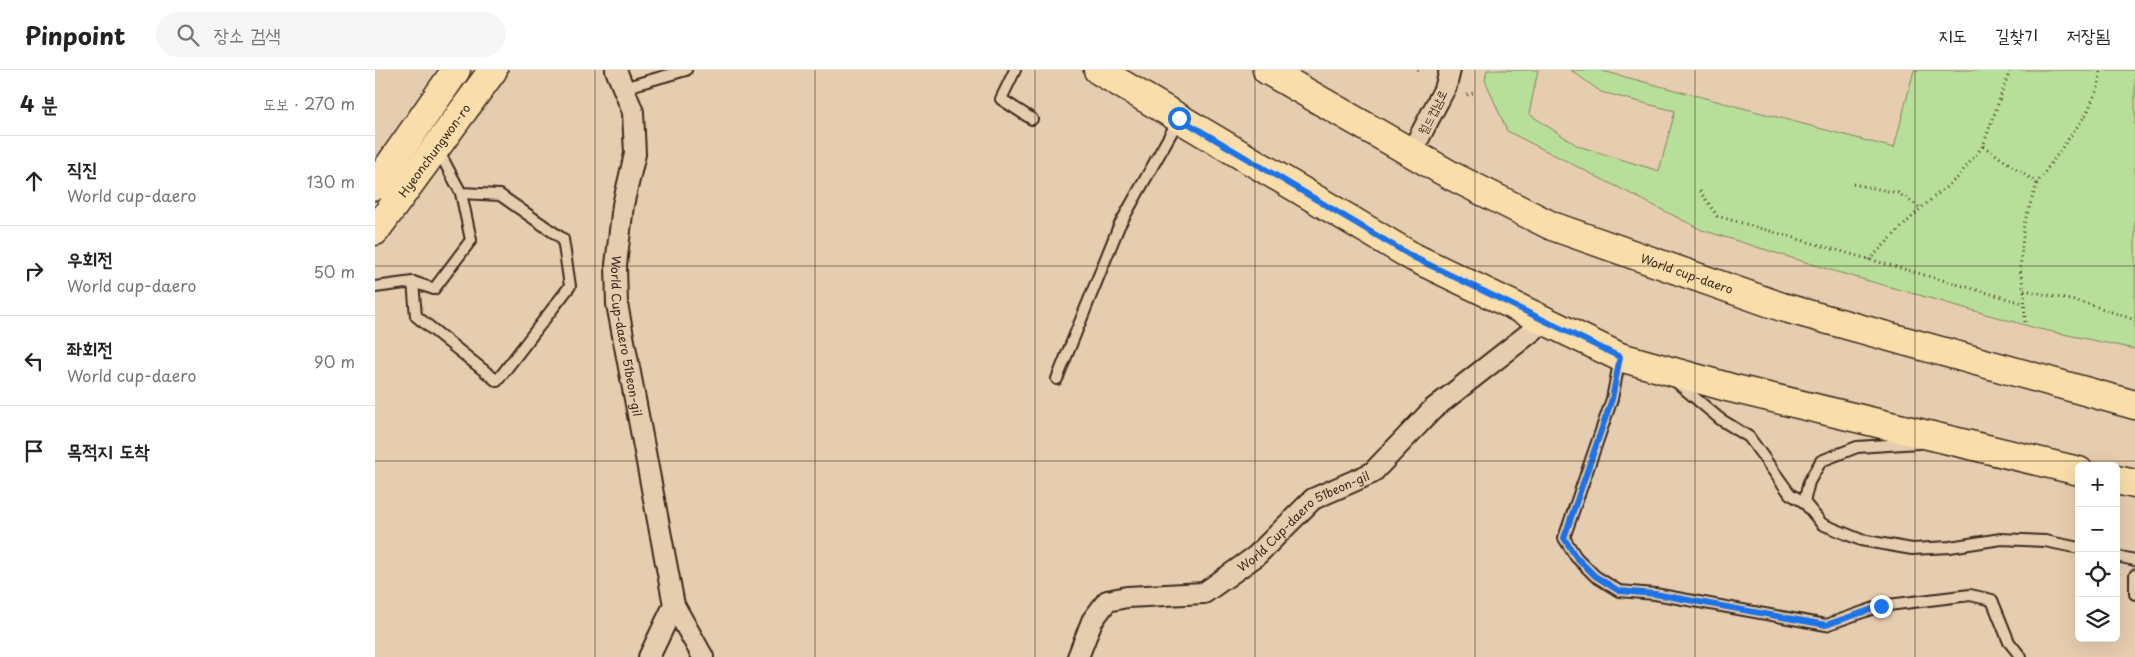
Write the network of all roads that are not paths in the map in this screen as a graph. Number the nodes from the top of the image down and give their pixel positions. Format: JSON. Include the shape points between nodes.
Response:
{"nodes":[{"id":1,"x":456,"y":70,"type":"edge"},
{"id":2,"x":493,"y":70,"type":"edge"},
{"id":3,"x":687,"y":70,"type":"edge"},
{"id":4,"x":1015,"y":70,"type":"edge"},
{"id":5,"x":1098,"y":70,"type":"edge"},
{"id":6,"x":1267,"y":70,"type":"edge"},
{"id":7,"x":1450,"y":70,"type":"edge"},
{"id":8,"x":619,"y":79,"type":"edge"},
{"id":9,"x":1179,"y":118,"type":"junction"},
{"id":10,"x":1032,"y":119,"type":"dead end"},
{"id":11,"x":437,"y":148,"type":"junction"},
{"id":12,"x":1411,"y":153,"type":"junction"},
{"id":13,"x":375,"y":186,"type":"edge"},
{"id":14,"x":461,"y":193,"type":"junction"},
{"id":15,"x":375,"y":231,"type":"edge"},
{"id":16,"x":413,"y":282,"type":"junction"},
{"id":17,"x":375,"y":287,"type":"edge"},
{"id":18,"x":1545,"y":322,"type":"junction"},
{"id":19,"x":1620,"y":357,"type":"junction"},
{"id":20,"x":1659,"y":368,"type":"junction"},
{"id":21,"x":1057,"y":379,"type":"dead end"},
{"id":22,"x":2135,"y":405,"type":"edge"},
{"id":23,"x":1950,"y":441,"type":"junction"},
{"id":24,"x":2075,"y":470,"type":"edge"},
{"id":25,"x":2120,"y":481,"type":"edge"},
{"id":26,"x":2135,"y":484,"type":"edge"},
{"id":27,"x":1804,"y":502,"type":"junction"},
{"id":28,"x":2075,"y":547,"type":"edge"},
{"id":29,"x":2120,"y":557,"type":"edge"},
{"id":30,"x":2135,"y":560,"type":"edge"},
{"id":31,"x":2135,"y":575,"type":"edge"},
{"id":32,"x":2135,"y":594,"type":"edge"},
{"id":33,"x":674,"y":605,"type":"junction"},
{"id":34,"x":649,"y":657,"type":"edge"},
{"id":35,"x":703,"y":657,"type":"edge"},
{"id":36,"x":1078,"y":657,"type":"edge"},
{"id":37,"x":2021,"y":657,"type":"edge"}],
"edges":[{"from":1,"to":13,"type":"main road"},
{"from":2,"to":11,"type":"main road","name":"Hyeonchungwon-ro"},
{"from":3,"to":8,"type":"lane"},
{"from":4,"to":10,"type":"lane","via":[[1001,99]]},
{"from":5,"to":9,"type":"main road"},
{"from":6,"to":12,"type":"main road","name":"World cup-daero"},
{"from":7,"to":12,"type":"street","name":"월드컵남로","via":[[1446,86]]},
{"from":8,"to":33,"type":"street","name":"World Cup-daero 51beon-gil","via":[[633,112],[635,154],[623,205],[617,257],[617,304]]},
{"from":9,"to":18,"type":"main road","via":[[1413,257]]},
{"from":9,"to":21,"type":"lane","via":[[1119,226]]},
{"from":11,"to":14,"type":"lane"},
{"from":11,"to":15,"type":"main road","name":"Hyeonchungwon-ro"},
{"from":12,"to":22,"type":"main road","name":"World cup-daero","via":[[1552,226],[1782,307]]},
{"from":14,"to":16,"type":"lane","via":[[471,240],[434,289]]},
{"from":14,"to":16,"type":"lane","via":[[499,195],[563,239],[570,286],[497,381],[416,316]]},
{"from":16,"to":17,"type":"lane"},
{"from":18,"to":19,"type":"main road"},
{"from":18,"to":36,"type":"street","name":"World Cup-daero 51beon-gil","via":[[1433,409],[1372,473],[1313,500],[1256,556],[1204,593],[1107,601],[1092,620]]},
{"from":19,"to":20,"type":"main road"},
{"from":19,"to":37,"type":"lane","via":[[1612,399],[1564,538],[1576,557],[1595,576],[1619,591],[1655,594],[1826,625],[1881,606],[1970,595],[1992,600],[2009,642]]},
{"from":20,"to":23,"type":"main road"},
{"from":20,"to":27,"type":"lane","via":[[1720,419],[1749,437],[1790,494]]},
{"from":23,"to":24,"type":"main road"},
{"from":23,"to":27,"type":"lane","via":[[1857,447],[1821,461],[1809,482]]},
{"from":25,"to":26,"type":"main road"},
{"from":27,"to":28,"type":"lane","via":[[1822,524],[1861,540],[1912,549],[2001,539],[2045,541]]},
{"from":29,"to":30,"type":"lane"},
{"from":31,"to":32,"type":"lane"},
{"from":33,"to":34,"type":"street"},
{"from":33,"to":35,"type":"street","name":"World Cup-daero 51beon-gil"}]}
